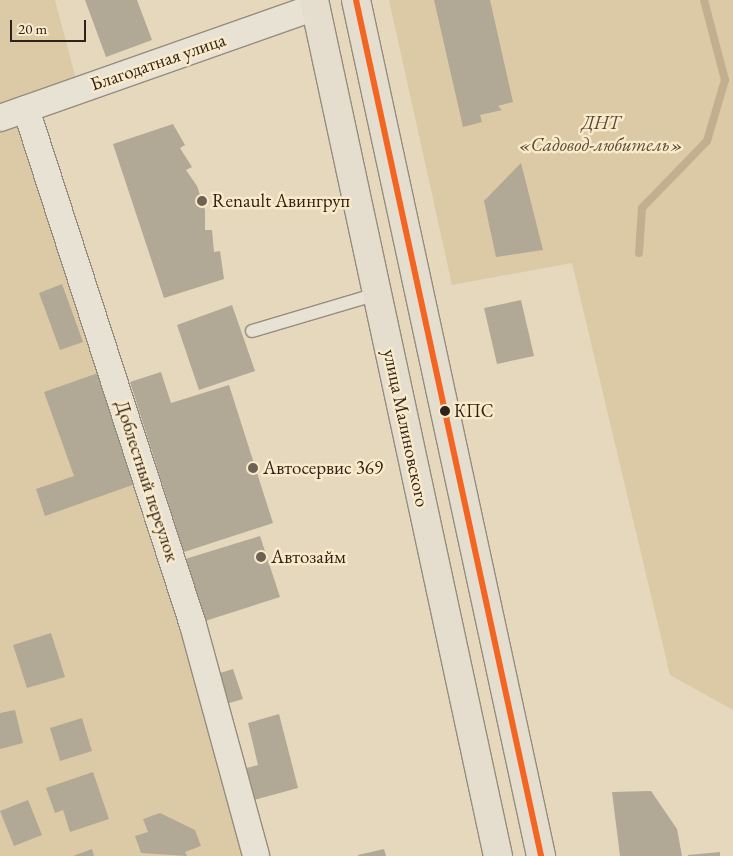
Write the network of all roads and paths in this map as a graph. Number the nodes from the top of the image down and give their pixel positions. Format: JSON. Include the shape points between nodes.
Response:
{"nodes":[{"id":1,"x":356,"y":0,"type":"edge"},
{"id":2,"x":315,"y":3,"type":"edge"},
{"id":3,"x":26,"y":108,"type":"junction"},
{"id":4,"x":0,"y":118,"type":"edge"},
{"id":5,"x":377,"y":294,"type":"junction"},
{"id":6,"x":252,"y":331,"type":"dead end"},
{"id":7,"x":256,"y":856,"type":"edge"},
{"id":8,"x":498,"y":856,"type":"edge"},
{"id":9,"x":540,"y":856,"type":"edge"}],
"edges":[{"from":1,"to":9,"type":"highway"},
{"from":2,"to":3,"type":"street","name":"Благодатная улица"},
{"from":2,"to":5,"type":"highway","name":"улица Малиновского"},
{"from":3,"to":4,"type":"street","name":"Благодатная улица"},
{"from":3,"to":7,"type":"street","name":"Доблестный переулок","via":[[193,625]]},
{"from":5,"to":6,"type":"lane"},
{"from":5,"to":8,"type":"highway","name":"улица Малиновского"}]}
